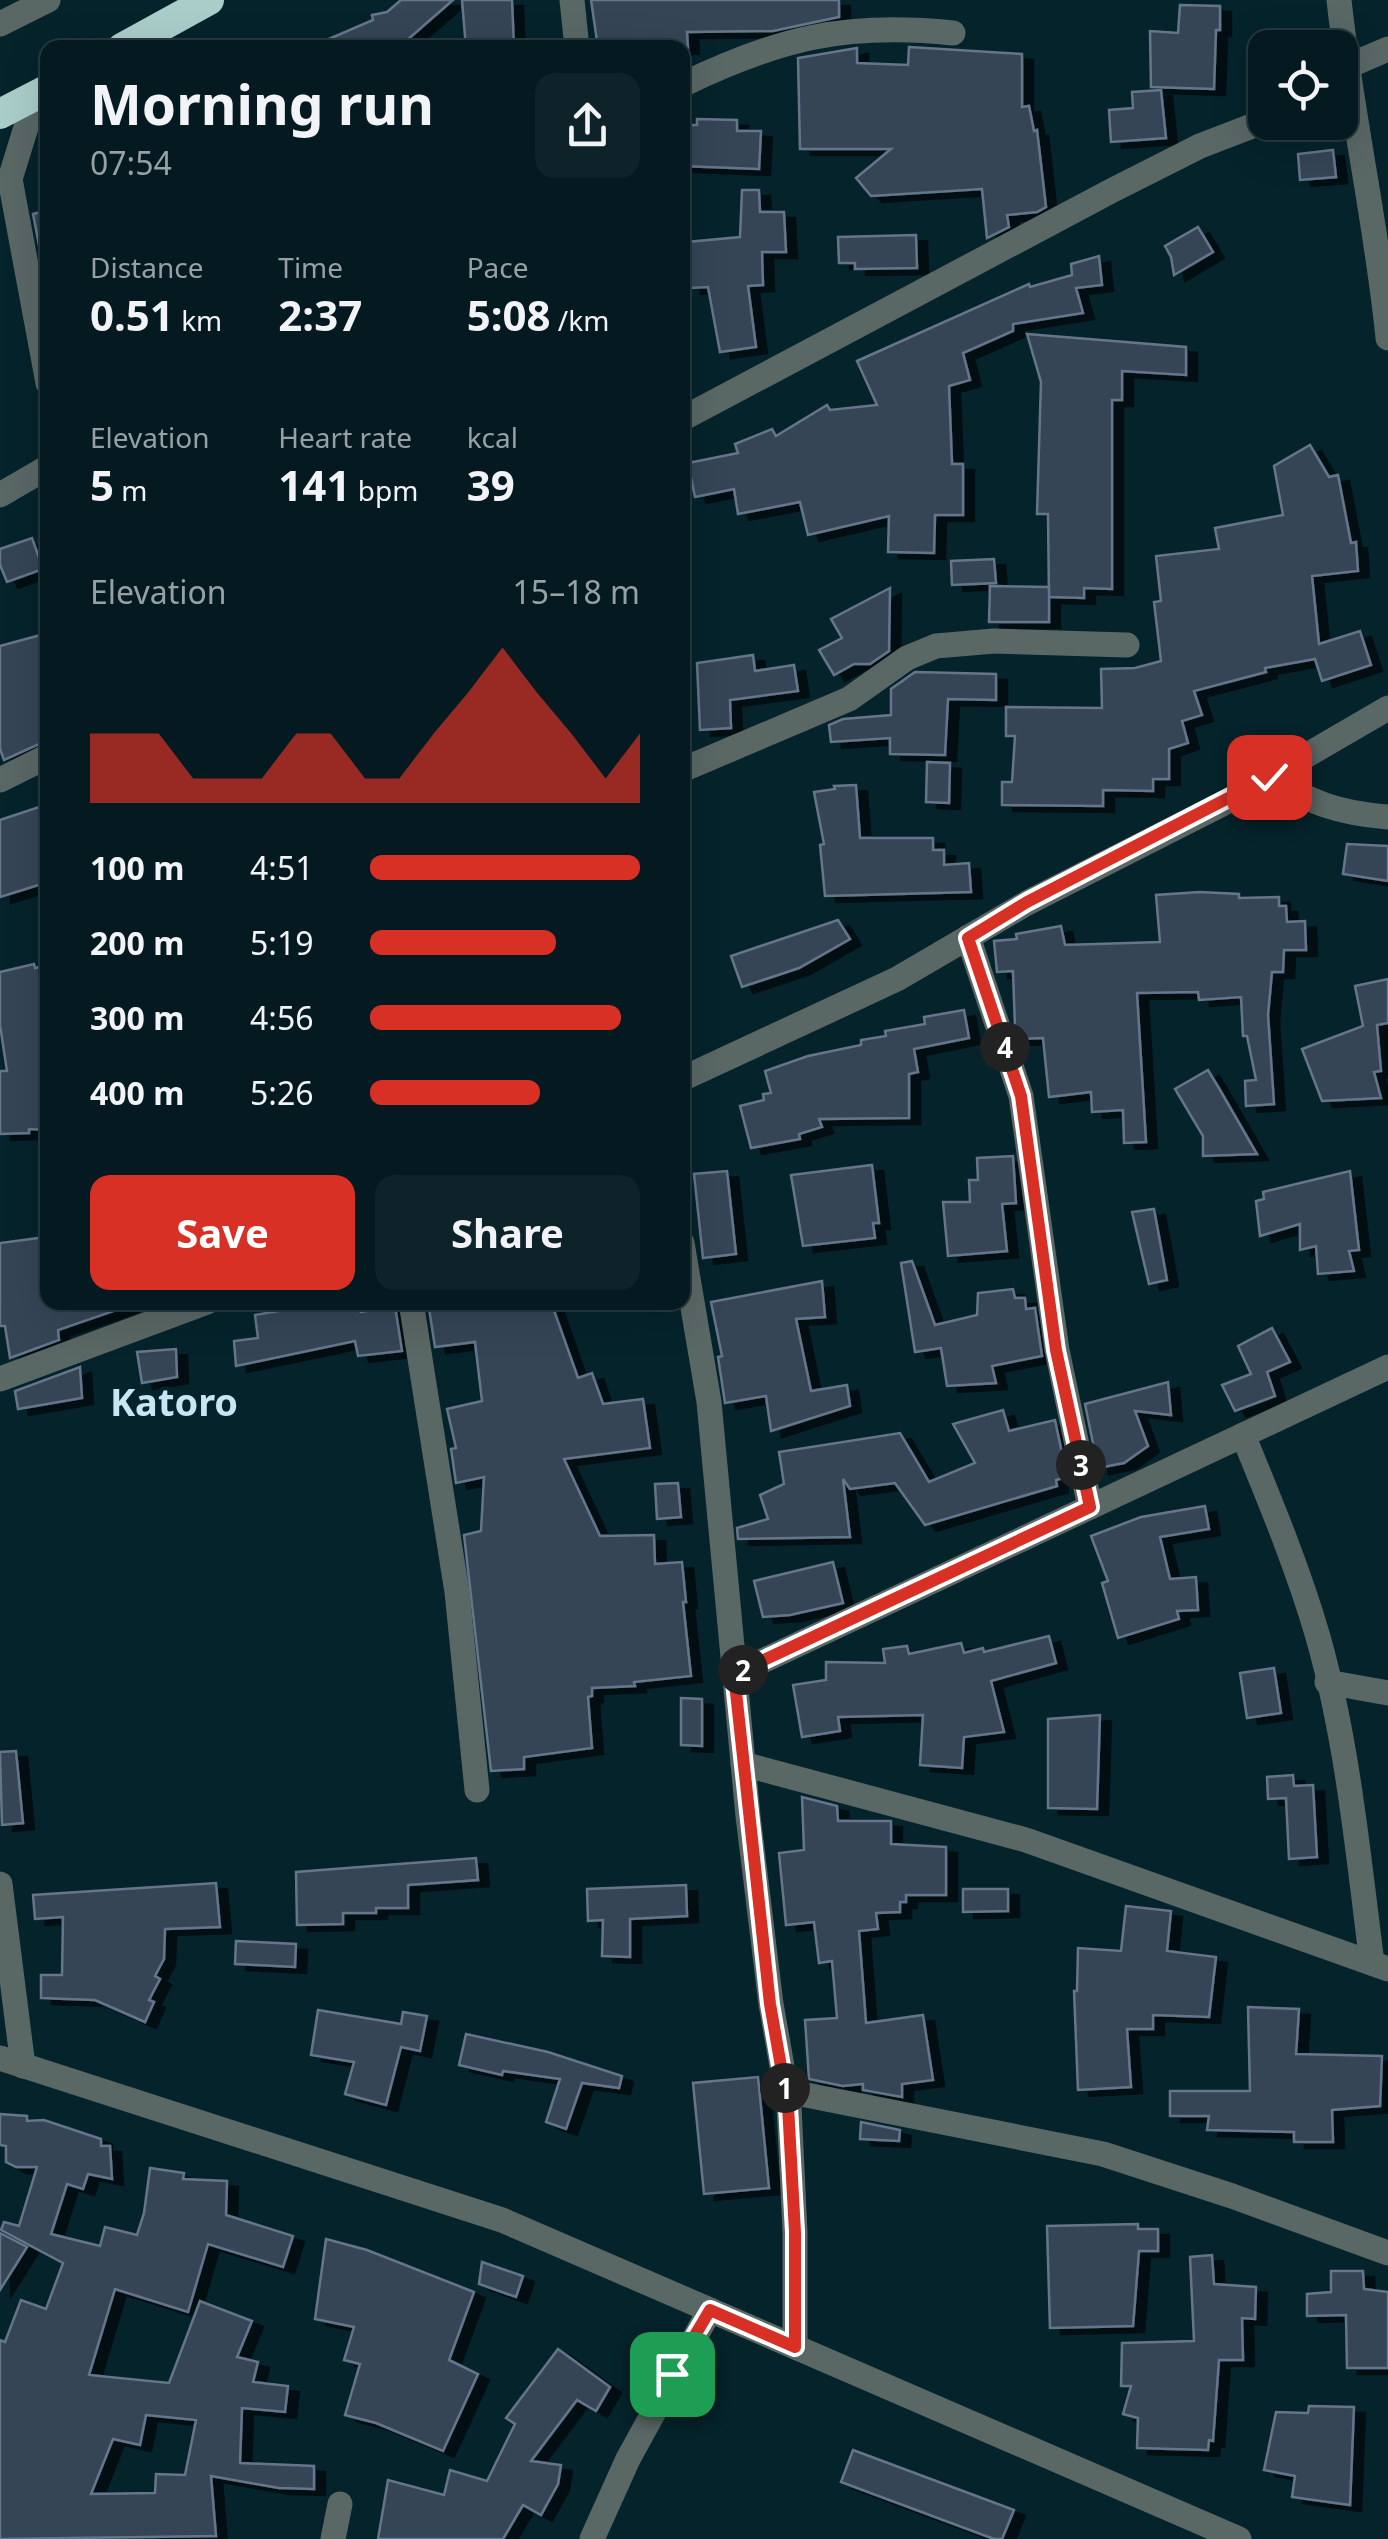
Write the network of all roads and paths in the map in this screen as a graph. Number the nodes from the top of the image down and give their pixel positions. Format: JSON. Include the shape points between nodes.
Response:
{"nodes":[{"id":1,"x":48,"y":0,"type":"edge"},
{"id":2,"x":208,"y":0,"type":"edge"},
{"id":3,"x":572,"y":0,"type":"edge"},
{"id":4,"x":1340,"y":0,"type":"edge"},
{"id":5,"x":0,"y":24,"type":"edge"},
{"id":6,"x":1342,"y":30,"type":"edge"},
{"id":7,"x":953,"y":33,"type":"dead end"},
{"id":8,"x":136,"y":40,"type":"edge"},
{"id":9,"x":576,"y":40,"type":"edge"},
{"id":10,"x":1388,"y":49,"type":"edge"},
{"id":11,"x":1358,"y":72,"type":"edge"},
{"id":12,"x":690,"y":80,"type":"edge"},
{"id":13,"x":40,"y":93,"type":"edge"},
{"id":14,"x":40,"y":98,"type":"edge"},
{"id":15,"x":0,"y":114,"type":"edge"},
{"id":16,"x":1248,"y":127,"type":"edge"},
{"id":17,"x":1358,"y":140,"type":"edge"},
{"id":18,"x":1388,"y":338,"type":"edge"},
{"id":19,"x":40,"y":340,"type":"edge"},
{"id":20,"x":690,"y":415,"type":"edge"},
{"id":21,"x":40,"y":472,"type":"edge"},
{"id":22,"x":0,"y":495,"type":"edge"},
{"id":23,"x":1127,"y":645,"type":"dead end"},
{"id":24,"x":1388,"y":708,"type":"edge"},
{"id":25,"x":40,"y":760,"type":"edge"},
{"id":26,"x":690,"y":767,"type":"edge"},
{"id":27,"x":1269,"y":777,"type":"junction"},
{"id":28,"x":0,"y":780,"type":"edge"},
{"id":29,"x":1388,"y":817,"type":"edge"},
{"id":30,"x":968,"y":938,"type":"junction"},
{"id":31,"x":690,"y":1075,"type":"edge"},
{"id":32,"x":690,"y":1292,"type":"edge"},
{"id":33,"x":185,"y":1310,"type":"edge"},
{"id":34,"x":411,"y":1310,"type":"edge"},
{"id":35,"x":1388,"y":1367,"type":"edge"},
{"id":36,"x":0,"y":1379,"type":"edge"},
{"id":37,"x":1243,"y":1435,"type":"junction"},
{"id":38,"x":1090,"y":1507,"type":"junction"},
{"id":39,"x":734,"y":1674,"type":"junction"},
{"id":40,"x":1328,"y":1682,"type":"junction"},
{"id":41,"x":1388,"y":1693,"type":"edge"},
{"id":42,"x":743,"y":1764,"type":"junction"},
{"id":43,"x":477,"y":1790,"type":"dead end"},
{"id":44,"x":0,"y":1884,"type":"edge"},
{"id":45,"x":1380,"y":1966,"type":"edge"},
{"id":46,"x":11,"y":2062,"type":"edge"},
{"id":47,"x":786,"y":2091,"type":"junction"},
{"id":48,"x":1388,"y":2253,"type":"edge"},
{"id":49,"x":710,"y":2310,"type":"junction"},
{"id":50,"x":795,"y":2347,"type":"junction"},
{"id":51,"x":340,"y":2504,"type":"dead end"},
{"id":52,"x":333,"y":2539,"type":"edge"},
{"id":53,"x":592,"y":2539,"type":"edge"},
{"id":54,"x":1239,"y":2539,"type":"edge"}],
"edges":[{"from":1,"to":5,"type":"street"},
{"from":2,"to":8,"type":"highway"},
{"from":3,"to":9,"type":"street"},
{"from":4,"to":6,"type":"street"},
{"from":7,"to":12,"type":"street","via":[[826,33],[743,56]]},
{"from":10,"to":11,"type":"street"},
{"from":13,"to":15,"type":"highway"},
{"from":14,"to":19,"type":"street","via":[[10,180]]},
{"from":16,"to":20,"type":"street","via":[[1111,191]]},
{"from":17,"to":18,"type":"street"},
{"from":21,"to":22,"type":"street"},
{"from":23,"to":26,"type":"street","via":[[994,640],[936,646],[907,658],[849,700]]},
{"from":24,"to":27,"type":"street"},
{"from":25,"to":28,"type":"street"},
{"from":27,"to":29,"type":"street","via":[[1310,802]]},
{"from":27,"to":30,"type":"street"},
{"from":30,"to":31,"type":"street","via":[[898,979]]},
{"from":30,"to":38,"type":"street","via":[[1021,1096],[1056,1350]]},
{"from":32,"to":39,"type":"street","via":[[708,1402]]},
{"from":33,"to":36,"type":"street"},
{"from":34,"to":43,"type":"street","via":[[456,1592]]},
{"from":35,"to":37,"type":"street"},
{"from":37,"to":38,"type":"street"},
{"from":37,"to":40,"type":"street","via":[[1280,1526]]},
{"from":38,"to":39,"type":"street"},
{"from":39,"to":42,"type":"street"},
{"from":40,"to":41,"type":"street"},
{"from":40,"to":45,"type":"street"},
{"from":42,"to":45,"type":"street","via":[[1026,1840]]},
{"from":42,"to":47,"type":"street"},
{"from":44,"to":46,"type":"street"},
{"from":46,"to":49,"type":"street","via":[[502,2220]]},
{"from":47,"to":48,"type":"street","via":[[1104,2154]]},
{"from":47,"to":50,"type":"street"},
{"from":49,"to":50,"type":"street"},
{"from":49,"to":53,"type":"street"},
{"from":50,"to":54,"type":"street"},
{"from":51,"to":52,"type":"street"}]}
